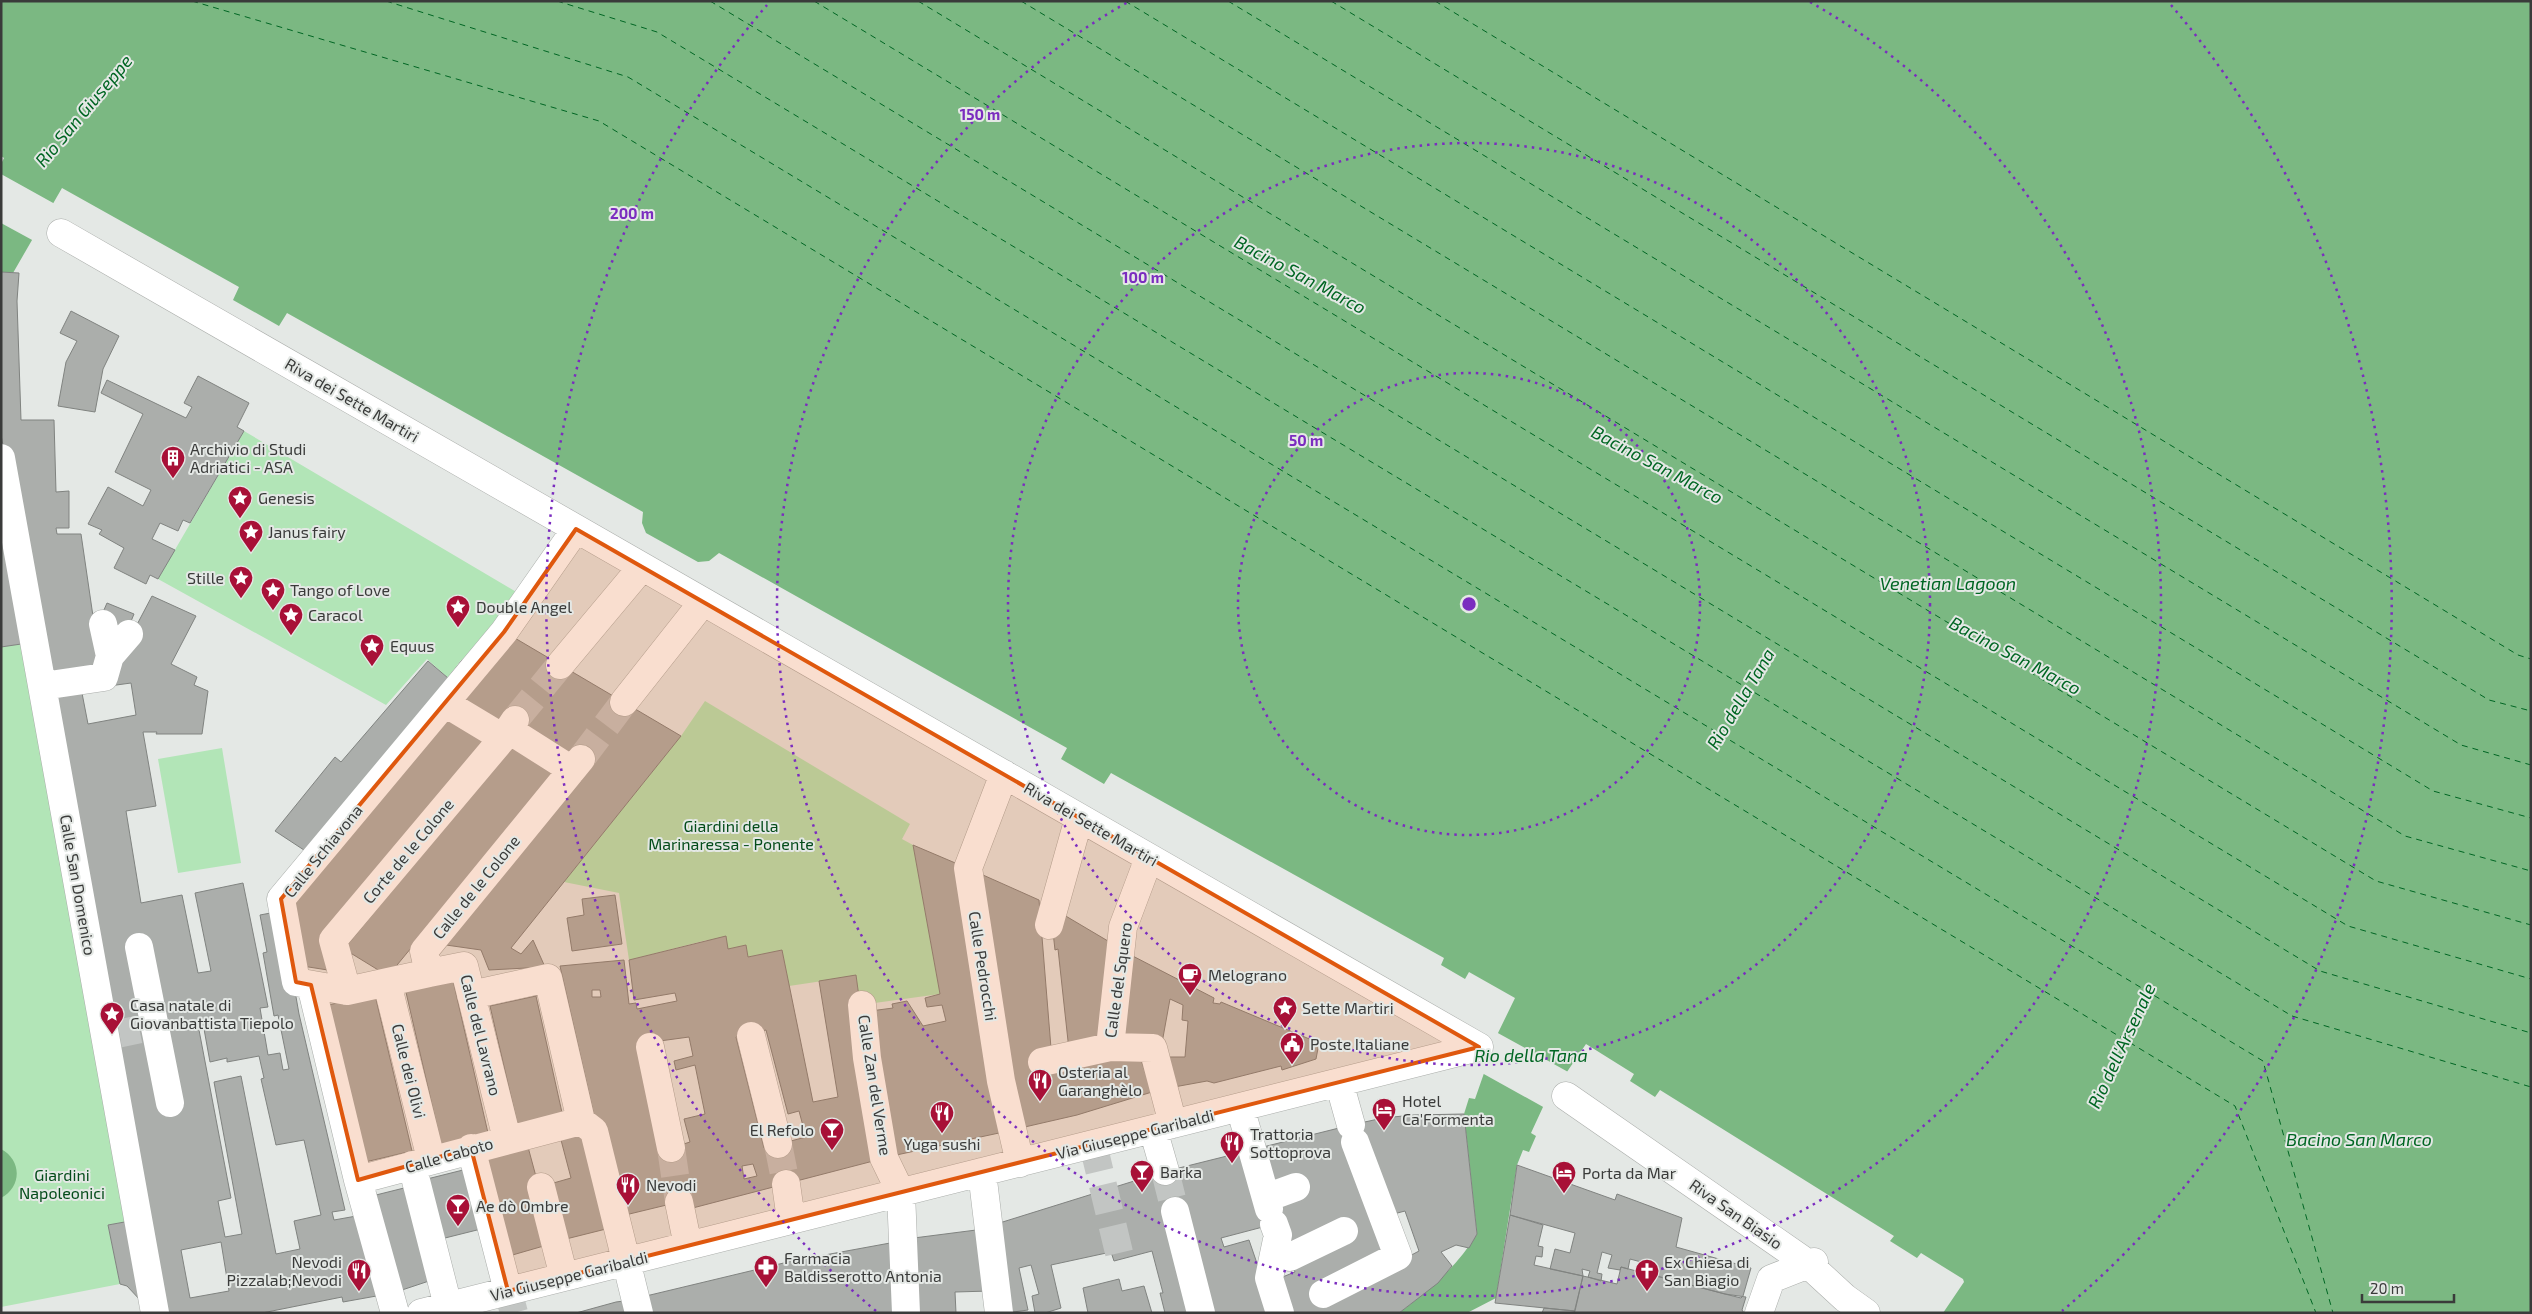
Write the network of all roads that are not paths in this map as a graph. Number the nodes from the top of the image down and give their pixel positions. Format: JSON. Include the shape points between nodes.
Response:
{"nodes":[{"id":1,"x":61,"y":233,"type":"dead end"},
{"id":2,"x":1,"y":458,"type":"edge"},
{"id":3,"x":576,"y":529,"type":"junction"},
{"id":4,"x":642,"y":567,"type":"junction"},
{"id":5,"x":703,"y":602,"type":"junction"},
{"id":6,"x":103,"y":624,"type":"dead end"},
{"id":7,"x":129,"y":634,"type":"dead end"},
{"id":8,"x":110,"y":656,"type":"junction"},
{"id":9,"x":560,"y":665,"type":"tunnel mouth"},
{"id":10,"x":43,"y":686,"type":"junction"},
{"id":11,"x":624,"y":702,"type":"tunnel mouth"},
{"id":12,"x":446,"y":704,"type":"junction"},
{"id":13,"x":509,"y":730,"type":"junction"},
{"id":14,"x":1004,"y":774,"type":"junction"},
{"id":15,"x":1080,"y":818,"type":"junction"},
{"id":16,"x":1149,"y":858,"type":"junction"},
{"id":17,"x":1049,"y":925,"type":"dead end"},
{"id":18,"x":139,"y":947,"type":"dead end"},
{"id":19,"x":429,"y":973,"type":"junction"},
{"id":20,"x":387,"y":982,"type":"junction"},
{"id":21,"x":311,"y":985,"type":"junction"},
{"id":22,"x":347,"y":991,"type":"junction"},
{"id":23,"x":471,"y":995,"type":"junction"},
{"id":24,"x":862,"y":1005,"type":"dead end"},
{"id":25,"x":751,"y":1036,"type":"dead end"},
{"id":26,"x":650,"y":1047,"type":"dead end"},
{"id":27,"x":1110,"y":1047,"type":"junction"},
{"id":28,"x":1479,"y":1048,"type":"joint"},
{"id":29,"x":1042,"y":1062,"type":"dead end"},
{"id":30,"x":1339,"y":1082,"type":"junction"},
{"id":31,"x":1566,"y":1096,"type":"dead end"},
{"id":32,"x":170,"y":1103,"type":"dead end"},
{"id":33,"x":1240,"y":1107,"type":"junction"},
{"id":34,"x":581,"y":1121,"type":"junction"},
{"id":35,"x":1163,"y":1127,"type":"junction"},
{"id":36,"x":782,"y":1134,"type":"tunnel mouth"},
{"id":37,"x":507,"y":1139,"type":"junction"},
{"id":38,"x":472,"y":1148,"type":"junction"},
{"id":39,"x":671,"y":1148,"type":"tunnel mouth"},
{"id":40,"x":421,"y":1162,"type":"junction"},
{"id":41,"x":1020,"y":1163,"type":"junction"},
{"id":42,"x":1165,"y":1171,"type":"tunnel mouth"},
{"id":43,"x":982,"y":1172,"type":"junction"},
{"id":44,"x":358,"y":1180,"type":"junction"},
{"id":45,"x":786,"y":1184,"type":"tunnel mouth"},
{"id":46,"x":541,"y":1187,"type":"dead end"},
{"id":47,"x":1296,"y":1187,"type":"dead end"},
{"id":48,"x":901,"y":1193,"type":"junction"},
{"id":49,"x":679,"y":1202,"type":"tunnel mouth"},
{"id":50,"x":1270,"y":1210,"type":"junction"},
{"id":51,"x":1175,"y":1211,"type":"tunnel mouth"},
{"id":52,"x":791,"y":1220,"type":"junction"},
{"id":53,"x":1344,"y":1231,"type":"dead end"},
{"id":54,"x":688,"y":1246,"type":"junction"},
{"id":55,"x":1290,"y":1257,"type":"dead end"},
{"id":56,"x":626,"y":1261,"type":"junction"},
{"id":57,"x":1810,"y":1262,"type":"junction"},
{"id":58,"x":564,"y":1277,"type":"junction"},
{"id":59,"x":508,"y":1291,"type":"junction"},
{"id":60,"x":1323,"y":1294,"type":"dead end"},
{"id":61,"x":448,"y":1306,"type":"junction"},
{"id":62,"x":155,"y":1313,"type":"edge"},
{"id":63,"x":395,"y":1313,"type":"edge"},
{"id":64,"x":422,"y":1313,"type":"edge"},
{"id":65,"x":639,"y":1313,"type":"edge"},
{"id":66,"x":906,"y":1313,"type":"edge"},
{"id":67,"x":1000,"y":1313,"type":"edge"},
{"id":68,"x":1201,"y":1313,"type":"edge"},
{"id":69,"x":1280,"y":1313,"type":"edge"},
{"id":70,"x":1759,"y":1313,"type":"edge"},
{"id":71,"x":1831,"y":1313,"type":"edge"},
{"id":72,"x":1866,"y":1313,"type":"edge"}],
"edges":[{"from":1,"to":3,"type":"street","name":"Riva dei Sette Martiri"},
{"from":2,"to":10,"type":"street","name":"Calle San Domenico"},
{"from":3,"to":4,"type":"street","name":"Riva dei Sette Martiri"},
{"from":3,"to":12,"type":"street","name":"Calle Schiavona","via":[[504,632]]},
{"from":4,"to":5,"type":"street","name":"Riva dei Sette Martiri"},
{"from":4,"to":9,"type":"street"},
{"from":5,"to":11,"type":"street"},
{"from":5,"to":14,"type":"street","name":"Riva dei Sette Martiri"},
{"from":6,"to":8,"type":"street"},
{"from":7,"to":8,"type":"street"},
{"from":8,"to":10,"type":"street","via":[[104,677]]},
{"from":10,"to":62,"type":"street","name":"Calle San Domenico","via":[[109,1036]]},
{"from":12,"to":13,"type":"street"},
{"from":12,"to":21,"type":"street","name":"Calle Schiavona","via":[[282,900],[296,982]]},
{"from":13,"to":19,"type":"street","name":"Calle de le Colone","via":[[576,764],[424,951]]},
{"from":13,"to":22,"type":"street","name":"Corte de le Colone","via":[[333,940]]},
{"from":14,"to":15,"type":"street","name":"Riva dei Sette Martiri"},
{"from":14,"to":41,"type":"street","name":"Calle Pedrocchi","via":[[968,868],[1001,1081]]},
{"from":15,"to":16,"type":"street","name":"Riva dei Sette Martiri"},
{"from":15,"to":17,"type":"street"},
{"from":16,"to":27,"type":"street","name":"Calle del Squero","via":[[1122,927]]},
{"from":16,"to":28,"type":"street","name":"Riva dei Sette Martiri"},
{"from":18,"to":32,"type":"street","via":[[151,1027]]},
{"from":19,"to":20,"type":"street"},
{"from":19,"to":23,"type":"street","name":"Calle del Lavrano","via":[[464,966]]},
{"from":20,"to":22,"type":"street"},
{"from":20,"to":40,"type":"street","name":"Calle dei Olivi"},
{"from":21,"to":22,"type":"street"},
{"from":21,"to":44,"type":"street"},
{"from":23,"to":34,"type":"street","via":[[548,978]]},
{"from":23,"to":37,"type":"street","name":"Calle del Lavrano"},
{"from":24,"to":48,"type":"street","name":"Calle Zan del Verme","via":[[867,1058],[884,1158]]},
{"from":25,"to":36,"type":"street"},
{"from":26,"to":39,"type":"street"},
{"from":27,"to":29,"type":"street"},
{"from":27,"to":35,"type":"street","via":[[1153,1048]]},
{"from":28,"to":30,"type":"street","name":"Via Giuseppe Garibaldi"},
{"from":30,"to":33,"type":"street","name":"Via Giuseppe Garibaldi"},
{"from":30,"to":60,"type":"street","via":[[1353,1134],[1398,1256]]},
{"from":31,"to":57,"type":"street","name":"Riva San Biasio"},
{"from":33,"to":35,"type":"street","name":"Via Giuseppe Garibaldi"},
{"from":33,"to":50,"type":"street"},
{"from":34,"to":37,"type":"street","name":"Calle Caboto","via":[[543,1137]]},
{"from":34,"to":56,"type":"street","via":[[594,1131]]},
{"from":35,"to":41,"type":"street","name":"Via Giuseppe Garibaldi"},
{"from":35,"to":42,"type":"street"},
{"from":37,"to":38,"type":"street","name":"Calle Caboto"},
{"from":38,"to":40,"type":"street","name":"Calle Caboto"},
{"from":38,"to":59,"type":"street"},
{"from":40,"to":44,"type":"street","name":"Calle Caboto"},
{"from":40,"to":61,"type":"street","name":"Calle dei Olivi"},
{"from":41,"to":43,"type":"street","name":"Via Giuseppe Garibaldi"},
{"from":43,"to":48,"type":"street","name":"Via Giuseppe Garibaldi"},
{"from":43,"to":67,"type":"street"},
{"from":44,"to":63,"type":"street"},
{"from":45,"to":52,"type":"street"},
{"from":46,"to":58,"type":"street"},
{"from":47,"to":50,"type":"street"},
{"from":48,"to":52,"type":"street","name":"Via Giuseppe Garibaldi"},
{"from":48,"to":66,"type":"street"},
{"from":49,"to":54,"type":"street"},
{"from":50,"to":69,"type":"street","via":[[1278,1235],[1269,1278]]},
{"from":51,"to":68,"type":"street"},
{"from":52,"to":54,"type":"street","name":"Via Giuseppe Garibaldi"},
{"from":53,"to":55,"type":"street"},
{"from":54,"to":56,"type":"street","name":"Via Giuseppe Garibaldi"},
{"from":56,"to":58,"type":"street","name":"Via Giuseppe Garibaldi"},
{"from":56,"to":65,"type":"street"},
{"from":57,"to":70,"type":"street","via":[[1771,1279]]},
{"from":57,"to":71,"type":"street","name":"Riva San Biasio"},
{"from":57,"to":72,"type":"street","name":"Riva San Biasio","via":[[1845,1298]]},
{"from":58,"to":59,"type":"street","name":"Via Giuseppe Garibaldi"},
{"from":59,"to":61,"type":"street","name":"Via Giuseppe Garibaldi"},
{"from":61,"to":64,"type":"street","name":"Via Giuseppe Garibaldi"}]}
